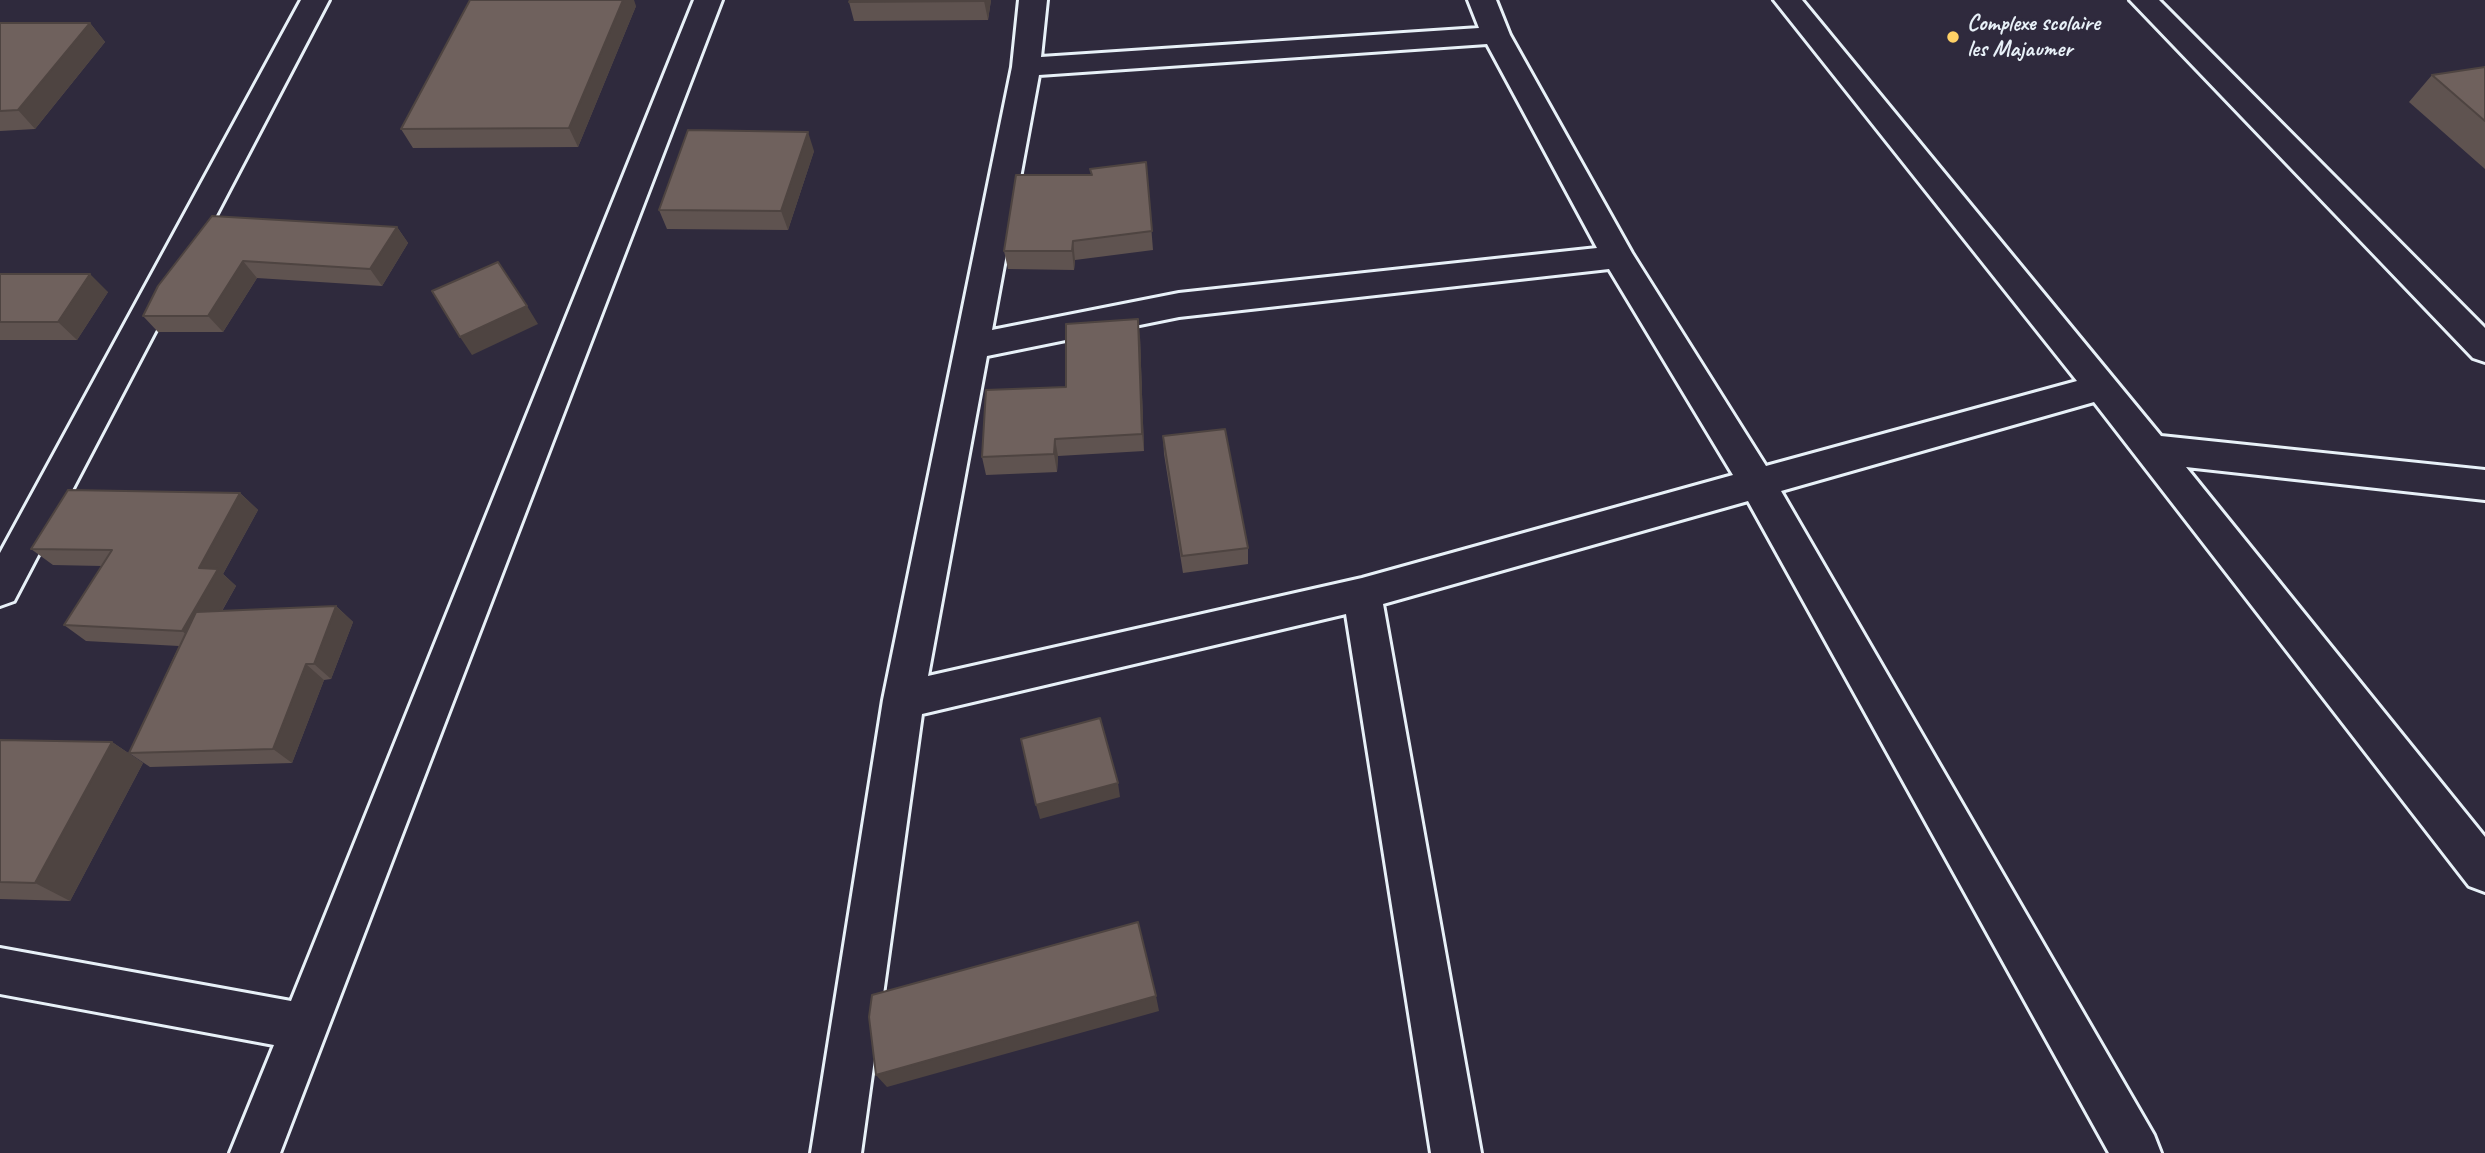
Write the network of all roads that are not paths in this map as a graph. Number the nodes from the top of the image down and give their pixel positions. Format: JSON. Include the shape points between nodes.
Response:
{"nodes":[{"id":1,"x":315,"y":0,"type":"edge"},
{"id":2,"x":708,"y":0,"type":"edge"},
{"id":3,"x":1033,"y":0,"type":"edge"},
{"id":4,"x":1482,"y":0,"type":"edge"},
{"id":5,"x":1788,"y":0,"type":"edge"},
{"id":6,"x":2144,"y":0,"type":"edge"},
{"id":7,"x":1496,"y":35,"type":"junction"},
{"id":8,"x":1026,"y":67,"type":"junction"},
{"id":9,"x":1618,"y":257,"type":"junction"},
{"id":10,"x":972,"y":346,"type":"junction"},
{"id":11,"x":2485,"y":349,"type":"edge"},
{"id":12,"x":2102,"y":387,"type":"junction"},
{"id":13,"x":2151,"y":449,"type":"junction"},
{"id":14,"x":1757,"y":483,"type":"junction"},
{"id":15,"x":2485,"y":485,"type":"edge"},
{"id":16,"x":0,"y":590,"type":"edge"},
{"id":17,"x":1362,"y":594,"type":"junction"},
{"id":18,"x":903,"y":700,"type":"junction"},
{"id":19,"x":2485,"y":871,"type":"edge"},
{"id":20,"x":0,"y":971,"type":"edge"},
{"id":21,"x":305,"y":1027,"type":"junction"},
{"id":22,"x":255,"y":1153,"type":"edge"},
{"id":23,"x":836,"y":1153,"type":"edge"},
{"id":24,"x":1457,"y":1153,"type":"edge"},
{"id":25,"x":2136,"y":1153,"type":"edge"}],
"edges":[{"from":1,"to":16,"type":"street"},
{"from":2,"to":21,"type":"street"},
{"from":3,"to":8,"type":"street"},
{"from":4,"to":7,"type":"street"},
{"from":5,"to":12,"type":"street"},
{"from":6,"to":11,"type":"street"},
{"from":7,"to":8,"type":"street"},
{"from":7,"to":9,"type":"street"},
{"from":8,"to":10,"type":"street"},
{"from":9,"to":10,"type":"street","via":[[1179,305]]},
{"from":9,"to":14,"type":"street"},
{"from":10,"to":18,"type":"street"},
{"from":12,"to":13,"type":"street"},
{"from":12,"to":14,"type":"street"},
{"from":13,"to":15,"type":"street"},
{"from":13,"to":19,"type":"street"},
{"from":14,"to":17,"type":"street"},
{"from":14,"to":25,"type":"street"},
{"from":17,"to":18,"type":"street"},
{"from":17,"to":24,"type":"street"},
{"from":18,"to":23,"type":"street"},
{"from":20,"to":21,"type":"street"},
{"from":21,"to":22,"type":"street"}]}
